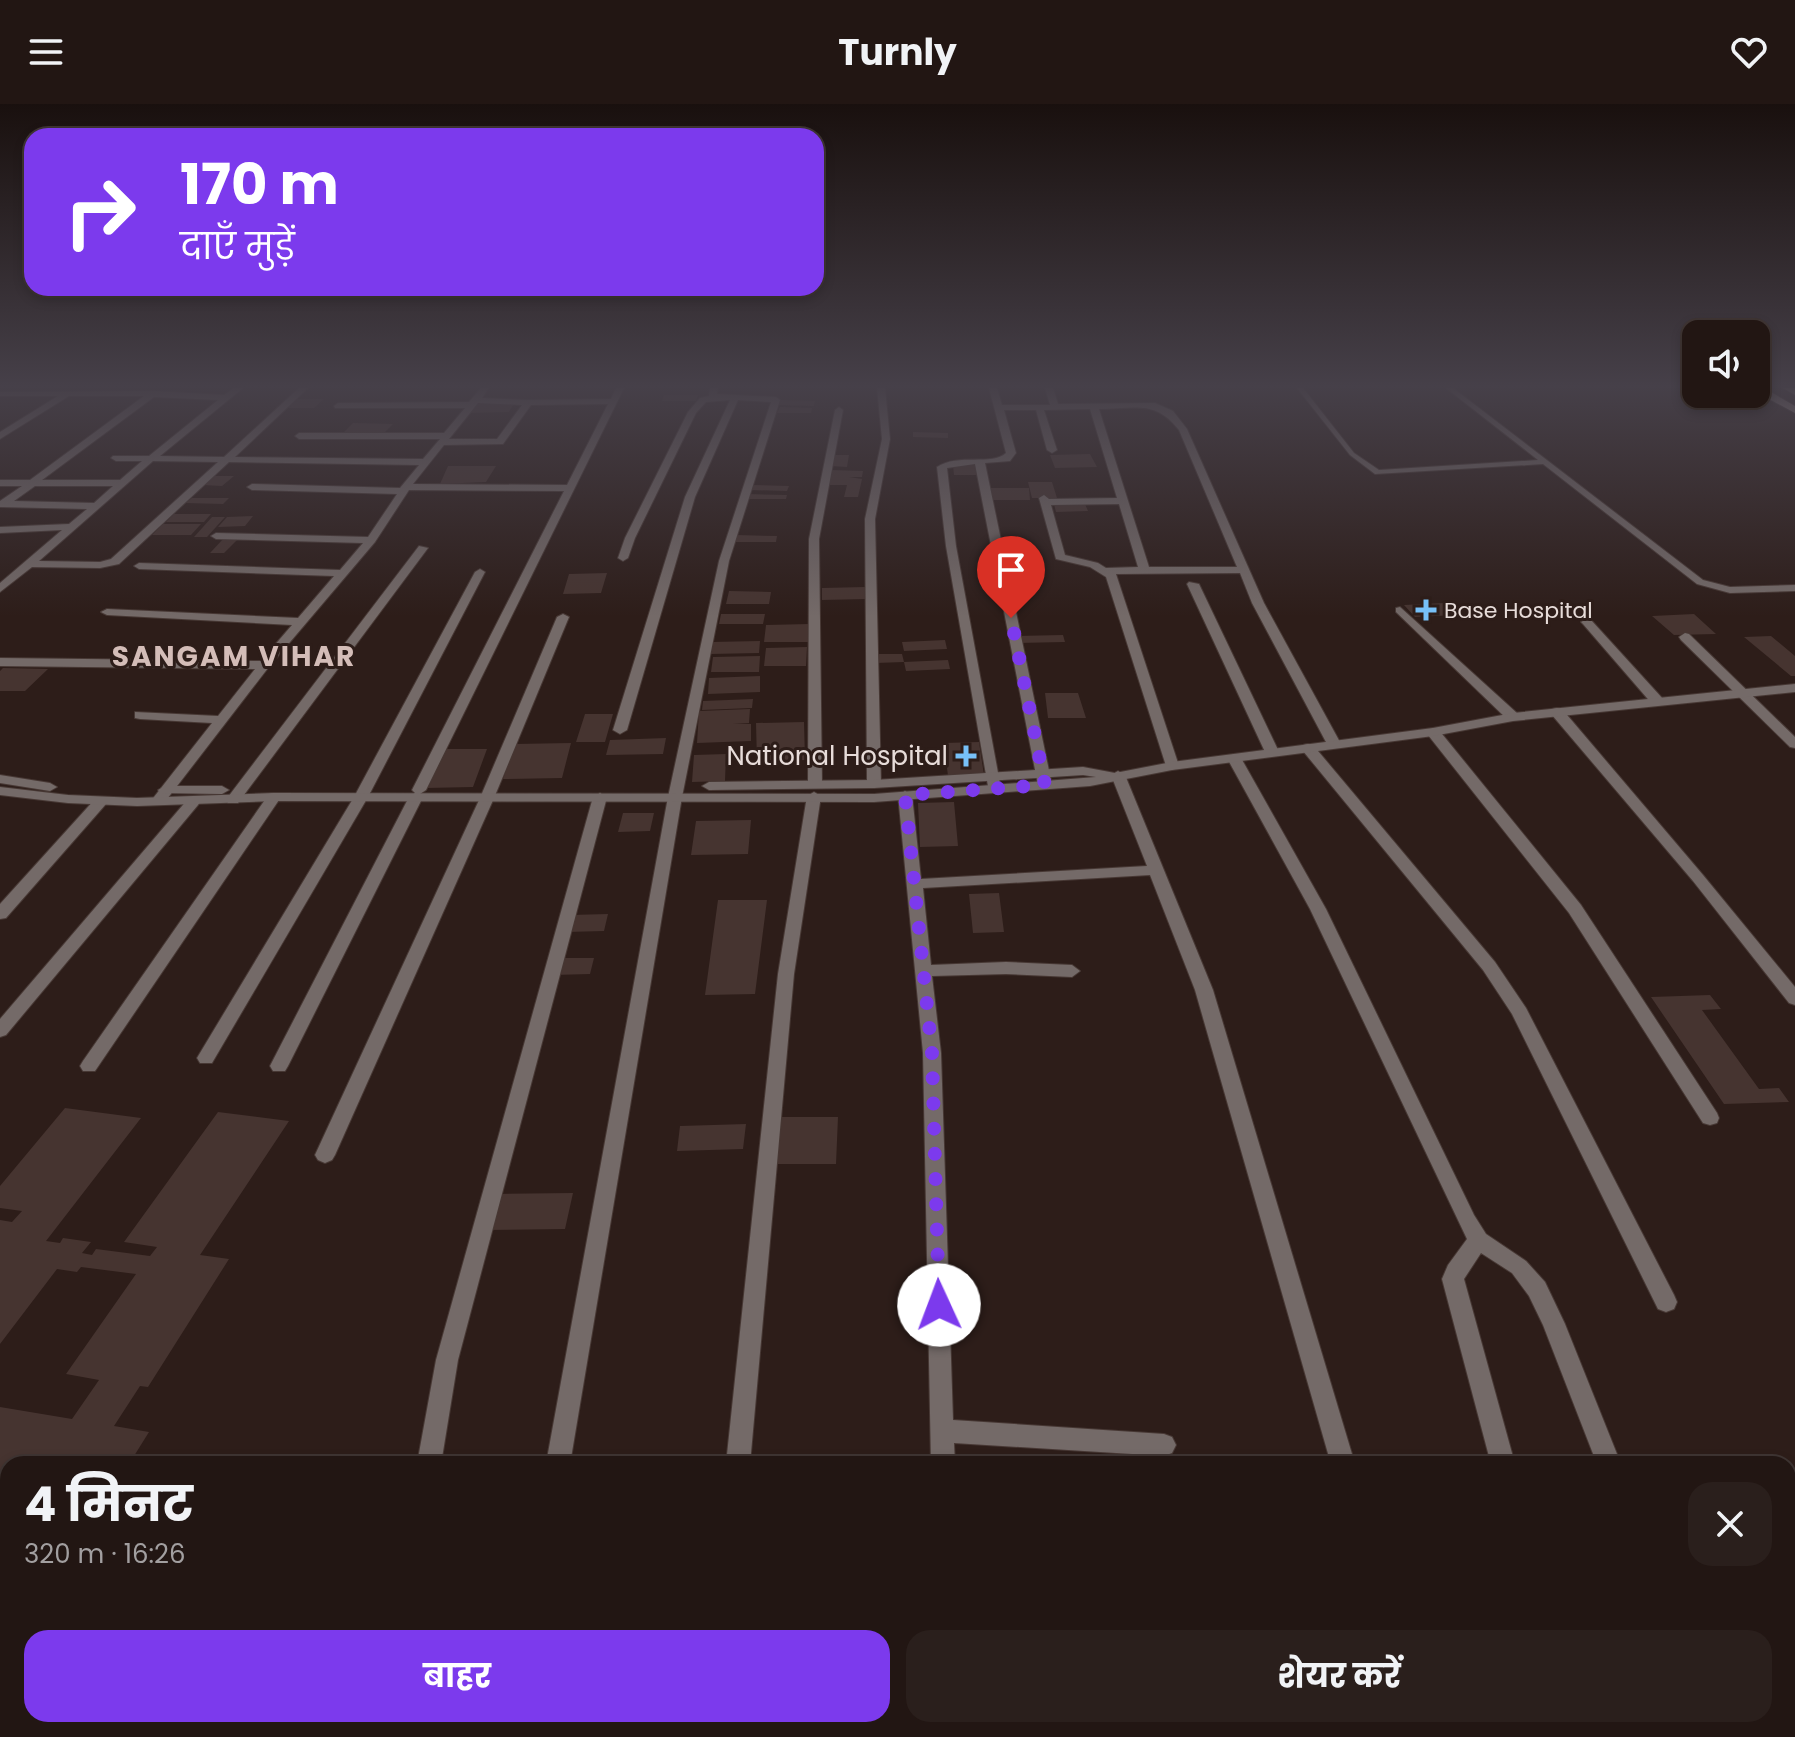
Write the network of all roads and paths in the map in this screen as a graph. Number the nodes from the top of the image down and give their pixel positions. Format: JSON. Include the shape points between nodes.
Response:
{"nodes":[{"id":1,"x":55,"y":464,"type":"edge"},
{"id":2,"x":143,"y":464,"type":"edge"},
{"id":3,"x":220,"y":464,"type":"edge"},
{"id":4,"x":422,"y":464,"type":"edge"},
{"id":5,"x":581,"y":464,"type":"edge"},
{"id":6,"x":666,"y":464,"type":"edge"},
{"id":7,"x":705,"y":464,"type":"edge"},
{"id":8,"x":755,"y":464,"type":"edge"},
{"id":9,"x":828,"y":464,"type":"edge"},
{"id":10,"x":881,"y":464,"type":"edge"},
{"id":11,"x":949,"y":464,"type":"edge"},
{"id":12,"x":980,"y":464,"type":"edge"},
{"id":13,"x":1112,"y":464,"type":"edge"},
{"id":14,"x":1200,"y":464,"type":"edge"},
{"id":15,"x":1367,"y":464,"type":"edge"},
{"id":16,"x":1507,"y":464,"type":"edge"},
{"id":17,"x":1546,"y":464,"type":"edge"},
{"id":18,"x":0,"y":483,"type":"edge"},
{"id":19,"x":29,"y":483,"type":"junction"},
{"id":20,"x":122,"y":483,"type":"junction"},
{"id":21,"x":252,"y":487,"type":"dead end"},
{"id":22,"x":569,"y":488,"type":"junction"},
{"id":23,"x":405,"y":489,"type":"junction"},
{"id":24,"x":1124,"y":501,"type":"junction"},
{"id":25,"x":2,"y":504,"type":"edge"},
{"id":26,"x":95,"y":506,"type":"junction"},
{"id":27,"x":70,"y":527,"type":"junction"},
{"id":28,"x":0,"y":530,"type":"edge"},
{"id":29,"x":216,"y":536,"type":"dead end"},
{"id":30,"x":371,"y":540,"type":"junction"},
{"id":31,"x":423,"y":548,"type":"dead end"},
{"id":32,"x":623,"y":558,"type":"dead end"},
{"id":33,"x":32,"y":564,"type":"junction"},
{"id":34,"x":139,"y":566,"type":"dead end"},
{"id":35,"x":1244,"y":570,"type":"junction"},
{"id":36,"x":1106,"y":571,"type":"junction"},
{"id":37,"x":1145,"y":571,"type":"junction"},
{"id":38,"x":480,"y":572,"type":"dead end"},
{"id":39,"x":344,"y":573,"type":"junction"},
{"id":40,"x":1193,"y":584,"type":"dead end"},
{"id":41,"x":1795,"y":588,"type":"edge"},
{"id":42,"x":0,"y":589,"type":"edge"},
{"id":43,"x":1400,"y":610,"type":"dead end"},
{"id":44,"x":107,"y":612,"type":"dead end"},
{"id":45,"x":563,"y":617,"type":"dead end"},
{"id":46,"x":303,"y":622,"type":"junction"},
{"id":47,"x":1587,"y":622,"type":"dead end"},
{"id":48,"x":1685,"y":637,"type":"dead end"},
{"id":49,"x":0,"y":662,"type":"edge"},
{"id":50,"x":264,"y":665,"type":"junction"},
{"id":51,"x":1795,"y":688,"type":"edge"},
{"id":52,"x":1741,"y":692,"type":"junction"},
{"id":53,"x":1658,"y":702,"type":"junction"},
{"id":54,"x":1557,"y":712,"type":"junction"},
{"id":55,"x":140,"y":715,"type":"dead end"},
{"id":56,"x":1513,"y":717,"type":"junction"},
{"id":57,"x":221,"y":720,"type":"junction"},
{"id":58,"x":620,"y":730,"type":"dead end"},
{"id":59,"x":1433,"y":732,"type":"junction"},
{"id":60,"x":1334,"y":744,"type":"junction"},
{"id":61,"x":1795,"y":744,"type":"edge"},
{"id":62,"x":1308,"y":748,"type":"junction"},
{"id":63,"x":1272,"y":752,"type":"junction"},
{"id":64,"x":1234,"y":758,"type":"junction"},
{"id":65,"x":1172,"y":766,"type":"junction"},
{"id":66,"x":1118,"y":775,"type":"junction"},
{"id":67,"x":0,"y":779,"type":"edge"},
{"id":68,"x":1044,"y":779,"type":"junction"},
{"id":69,"x":993,"y":783,"type":"junction"},
{"id":70,"x":874,"y":784,"type":"junction"},
{"id":71,"x":814,"y":790,"type":"junction"},
{"id":72,"x":0,"y":791,"type":"edge"},
{"id":73,"x":676,"y":792,"type":"junction"},
{"id":74,"x":364,"y":793,"type":"junction"},
{"id":75,"x":418,"y":794,"type":"junction"},
{"id":76,"x":489,"y":794,"type":"junction"},
{"id":77,"x":163,"y":795,"type":"junction"},
{"id":78,"x":237,"y":795,"type":"junction"},
{"id":79,"x":905,"y":795,"type":"junction"},
{"id":80,"x":274,"y":797,"type":"junction"},
{"id":81,"x":600,"y":797,"type":"junction"},
{"id":82,"x":101,"y":801,"type":"junction"},
{"id":83,"x":193,"y":802,"type":"junction"},
{"id":84,"x":1156,"y":870,"type":"junction"},
{"id":85,"x":913,"y":884,"type":"junction"},
{"id":86,"x":0,"y":914,"type":"edge"},
{"id":87,"x":923,"y":971,"type":"junction"},
{"id":88,"x":1072,"y":971,"type":"dead end"},
{"id":89,"x":1795,"y":999,"type":"edge"},
{"id":90,"x":0,"y":1031,"type":"edge"},
{"id":91,"x":206,"y":1058,"type":"dead end"},
{"id":92,"x":89,"y":1066,"type":"dead end"},
{"id":93,"x":279,"y":1066,"type":"dead end"},
{"id":94,"x":1710,"y":1118,"type":"dead end"},
{"id":95,"x":325,"y":1155,"type":"dead end"},
{"id":96,"x":1479,"y":1240,"type":"junction"},
{"id":97,"x":1666,"y":1302,"type":"dead end"},
{"id":98,"x":942,"y":1431,"type":"junction"},
{"id":99,"x":1164,"y":1445,"type":"dead end"},
{"id":100,"x":430,"y":1456,"type":"edge"},
{"id":101,"x":559,"y":1456,"type":"edge"},
{"id":102,"x":739,"y":1456,"type":"edge"},
{"id":103,"x":943,"y":1456,"type":"edge"},
{"id":104,"x":1341,"y":1456,"type":"edge"},
{"id":105,"x":1501,"y":1456,"type":"edge"},
{"id":106,"x":1606,"y":1456,"type":"edge"}],
"edges":[{"from":1,"to":19,"type":"street"},
{"from":2,"to":20,"type":"street"},
{"from":3,"to":33,"type":"street","via":[[115,562]]},
{"from":4,"to":23,"type":"street"},
{"from":5,"to":22,"type":"street"},
{"from":6,"to":32,"type":"street"},
{"from":7,"to":58,"type":"street","via":[[690,497]]},
{"from":8,"to":73,"type":"street","via":[[724,561]]},
{"from":9,"to":71,"type":"street","via":[[814,539]]},
{"from":10,"to":70,"type":"street","via":[[870,519]]},
{"from":11,"to":69,"type":"street","via":[[942,467],[951,546]]},
{"from":12,"to":68,"type":"street"},
{"from":13,"to":24,"type":"street"},
{"from":14,"to":35,"type":"street"},
{"from":15,"to":16,"type":"lane","via":[[1378,472]]},
{"from":17,"to":41,"type":"lane","via":[[1700,582],[1730,590]]},
{"from":18,"to":19,"type":"street"},
{"from":19,"to":20,"type":"street"},
{"from":19,"to":25,"type":"street"},
{"from":20,"to":26,"type":"street"},
{"from":21,"to":23,"type":"street"},
{"from":22,"to":23,"type":"street"},
{"from":22,"to":75,"type":"street"},
{"from":23,"to":30,"type":"street"},
{"from":24,"to":36,"type":"street","via":[[1044,500],[1060,557]]},
{"from":24,"to":37,"type":"street"},
{"from":25,"to":26,"type":"street"},
{"from":26,"to":27,"type":"street"},
{"from":27,"to":28,"type":"street"},
{"from":27,"to":33,"type":"street"},
{"from":29,"to":30,"type":"street"},
{"from":30,"to":39,"type":"street"},
{"from":31,"to":78,"type":"street"},
{"from":33,"to":42,"type":"street"},
{"from":34,"to":39,"type":"street"},
{"from":35,"to":37,"type":"street"},
{"from":35,"to":60,"type":"street"},
{"from":36,"to":37,"type":"street"},
{"from":36,"to":65,"type":"street"},
{"from":38,"to":74,"type":"street"},
{"from":39,"to":46,"type":"street"},
{"from":40,"to":63,"type":"street"},
{"from":43,"to":56,"type":"street"},
{"from":44,"to":46,"type":"street"},
{"from":45,"to":76,"type":"street"},
{"from":46,"to":50,"type":"street"},
{"from":47,"to":53,"type":"street"},
{"from":48,"to":52,"type":"street"},
{"from":49,"to":50,"type":"street"},
{"from":50,"to":57,"type":"street"},
{"from":51,"to":52,"type":"street"},
{"from":52,"to":53,"type":"street"},
{"from":52,"to":61,"type":"street"},
{"from":53,"to":54,"type":"street"},
{"from":54,"to":56,"type":"street"},
{"from":54,"to":89,"type":"street"},
{"from":55,"to":57,"type":"street"},
{"from":56,"to":59,"type":"street"},
{"from":57,"to":77,"type":"street"},
{"from":59,"to":60,"type":"street"},
{"from":59,"to":94,"type":"street","via":[[1575,909]]},
{"from":60,"to":62,"type":"street"},
{"from":62,"to":63,"type":"street"},
{"from":62,"to":97,"type":"street","via":[[1489,966],[1520,1012]]},
{"from":63,"to":64,"type":"street"},
{"from":64,"to":65,"type":"street"},
{"from":64,"to":96,"type":"street","via":[[1318,909]]},
{"from":65,"to":66,"type":"street"},
{"from":66,"to":68,"type":"street","via":[[1090,782]]},
{"from":66,"to":84,"type":"street"},
{"from":67,"to":77,"type":"street"},
{"from":68,"to":69,"type":"street"},
{"from":69,"to":70,"type":"street"},
{"from":69,"to":79,"type":"street"},
{"from":70,"to":71,"type":"street"},
{"from":71,"to":73,"type":"street"},
{"from":71,"to":79,"type":"street"},
{"from":71,"to":102,"type":"street","via":[[786,974]]},
{"from":72,"to":82,"type":"street"},
{"from":73,"to":76,"type":"street"},
{"from":73,"to":81,"type":"street"},
{"from":73,"to":101,"type":"street"},
{"from":74,"to":75,"type":"street"},
{"from":74,"to":78,"type":"street"},
{"from":74,"to":80,"type":"street"},
{"from":74,"to":91,"type":"street"},
{"from":75,"to":76,"type":"street"},
{"from":75,"to":93,"type":"street"},
{"from":76,"to":81,"type":"street"},
{"from":76,"to":95,"type":"street"},
{"from":77,"to":78,"type":"street"},
{"from":77,"to":82,"type":"street"},
{"from":77,"to":83,"type":"street"},
{"from":78,"to":80,"type":"street"},
{"from":78,"to":83,"type":"street"},
{"from":79,"to":85,"type":"street"},
{"from":80,"to":92,"type":"street"},
{"from":81,"to":100,"type":"street","via":[[447,1360]]},
{"from":82,"to":86,"type":"street"},
{"from":83,"to":90,"type":"street"},
{"from":84,"to":85,"type":"street"},
{"from":84,"to":104,"type":"street","via":[[1204,990]]},
{"from":85,"to":87,"type":"street"},
{"from":87,"to":88,"type":"street"},
{"from":87,"to":98,"type":"street","via":[[932,1053]]},
{"from":96,"to":105,"type":"street","via":[[1453,1279]]},
{"from":96,"to":106,"type":"street","via":[[1519,1267],[1537,1289]]},
{"from":98,"to":99,"type":"street"},
{"from":98,"to":103,"type":"street"}]}
